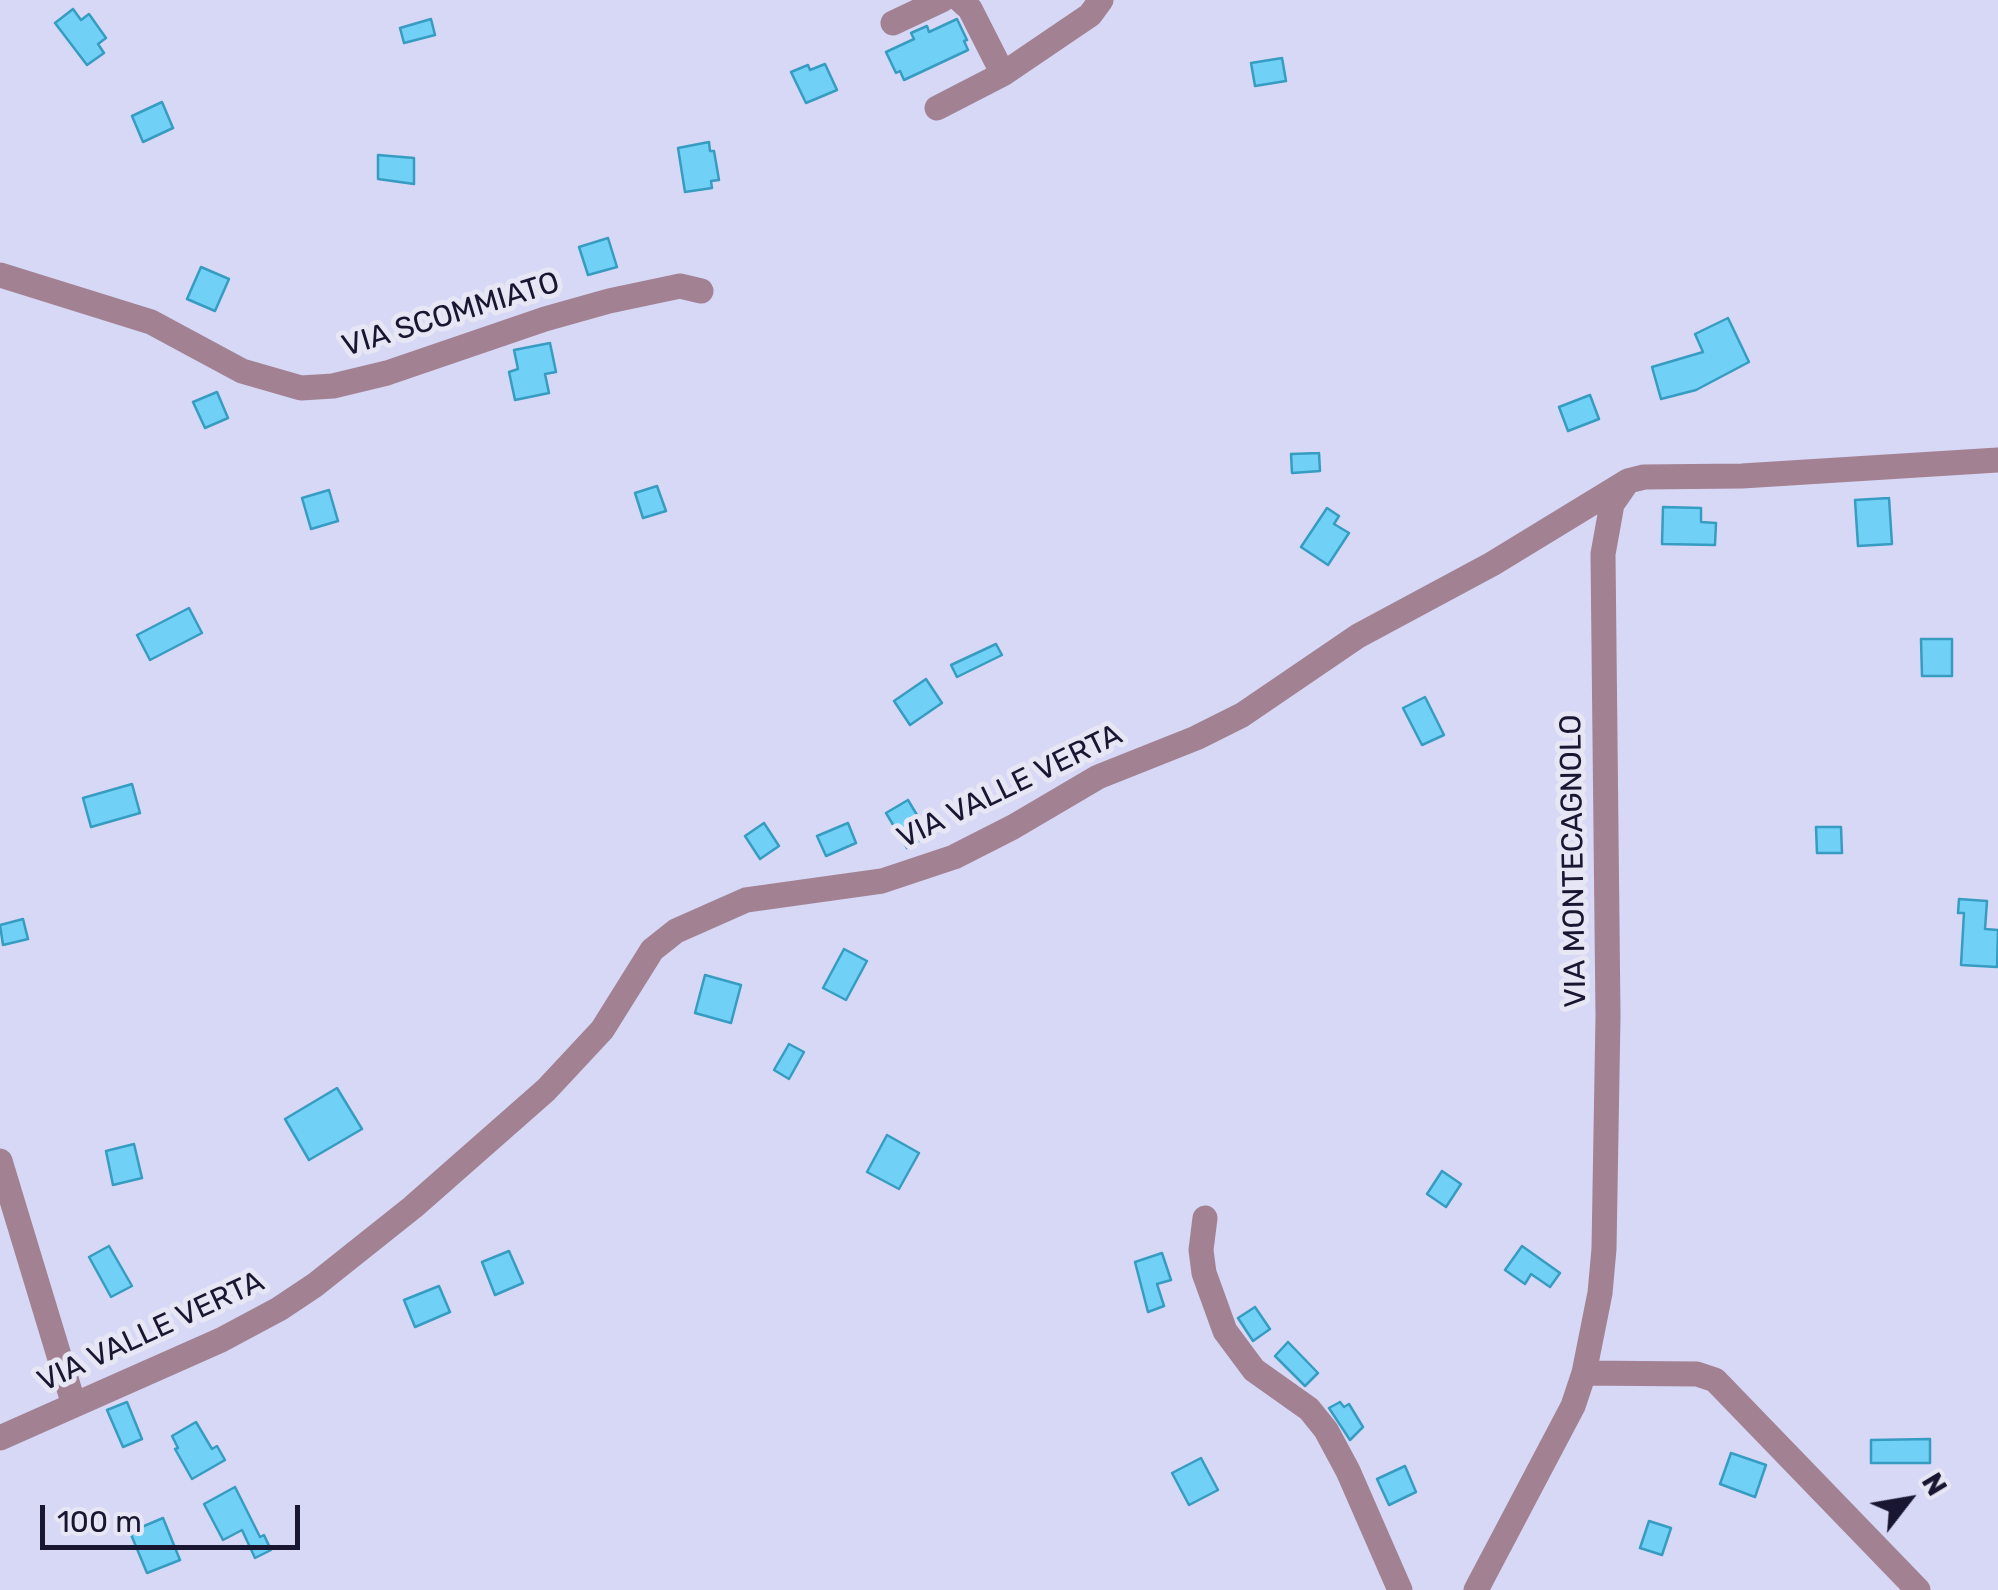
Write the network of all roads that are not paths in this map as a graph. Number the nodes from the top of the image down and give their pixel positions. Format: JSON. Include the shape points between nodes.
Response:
{"nodes":[{"id":1,"x":942,"y":0,"type":"edge"},
{"id":2,"x":960,"y":0,"type":"edge"},
{"id":3,"x":1101,"y":0,"type":"edge"},
{"id":4,"x":894,"y":22,"type":"dead end"},
{"id":5,"x":1002,"y":74,"type":"junction"},
{"id":6,"x":937,"y":108,"type":"dead end"},
{"id":7,"x":0,"y":276,"type":"edge"},
{"id":8,"x":701,"y":291,"type":"dead end"},
{"id":9,"x":1998,"y":460,"type":"edge"},
{"id":10,"x":1628,"y":481,"type":"junction"},
{"id":11,"x":0,"y":1161,"type":"edge"},
{"id":12,"x":1205,"y":1218,"type":"dead end"},
{"id":13,"x":1584,"y":1373,"type":"junction"},
{"id":14,"x":74,"y":1405,"type":"junction"},
{"id":15,"x":0,"y":1438,"type":"edge"},
{"id":16,"x":1400,"y":1590,"type":"edge"},
{"id":17,"x":1476,"y":1590,"type":"edge"},
{"id":18,"x":1918,"y":1590,"type":"edge"}],
"edges":[{"from":1,"to":4,"type":"street"},
{"from":2,"to":5,"type":"street"},
{"from":3,"to":5,"type":"street","via":[[1090,15]]},
{"from":5,"to":6,"type":"street"},
{"from":7,"to":8,"type":"street","name":"VIA SCOMMIATO","via":[[151,322],[235,368],[300,388],[401,369],[609,301],[680,286]]},
{"from":9,"to":10,"type":"street"},
{"from":10,"to":13,"type":"street","name":"VIA MONTECAGNOLO","via":[[1612,504],[1604,546],[1605,1230]]},
{"from":10,"to":14,"type":"street","name":"VIA VALLE VERTA","via":[[1358,636],[1230,721],[1098,777],[954,857],[892,879],[746,900],[676,931],[646,957],[610,1020],[574,1062],[365,1246],[268,1315]]},
{"from":11,"to":14,"type":"street"},
{"from":12,"to":16,"type":"street","via":[[1204,1273],[1225,1331],[1254,1370],[1309,1409],[1326,1430]]},
{"from":13,"to":17,"type":"street","name":"VIA MONTECAGNOLO","via":[[1566,1422]]},
{"from":13,"to":18,"type":"street","via":[[1715,1380]]},
{"from":14,"to":15,"type":"street","name":"VIA VALLE VERTA"}]}
